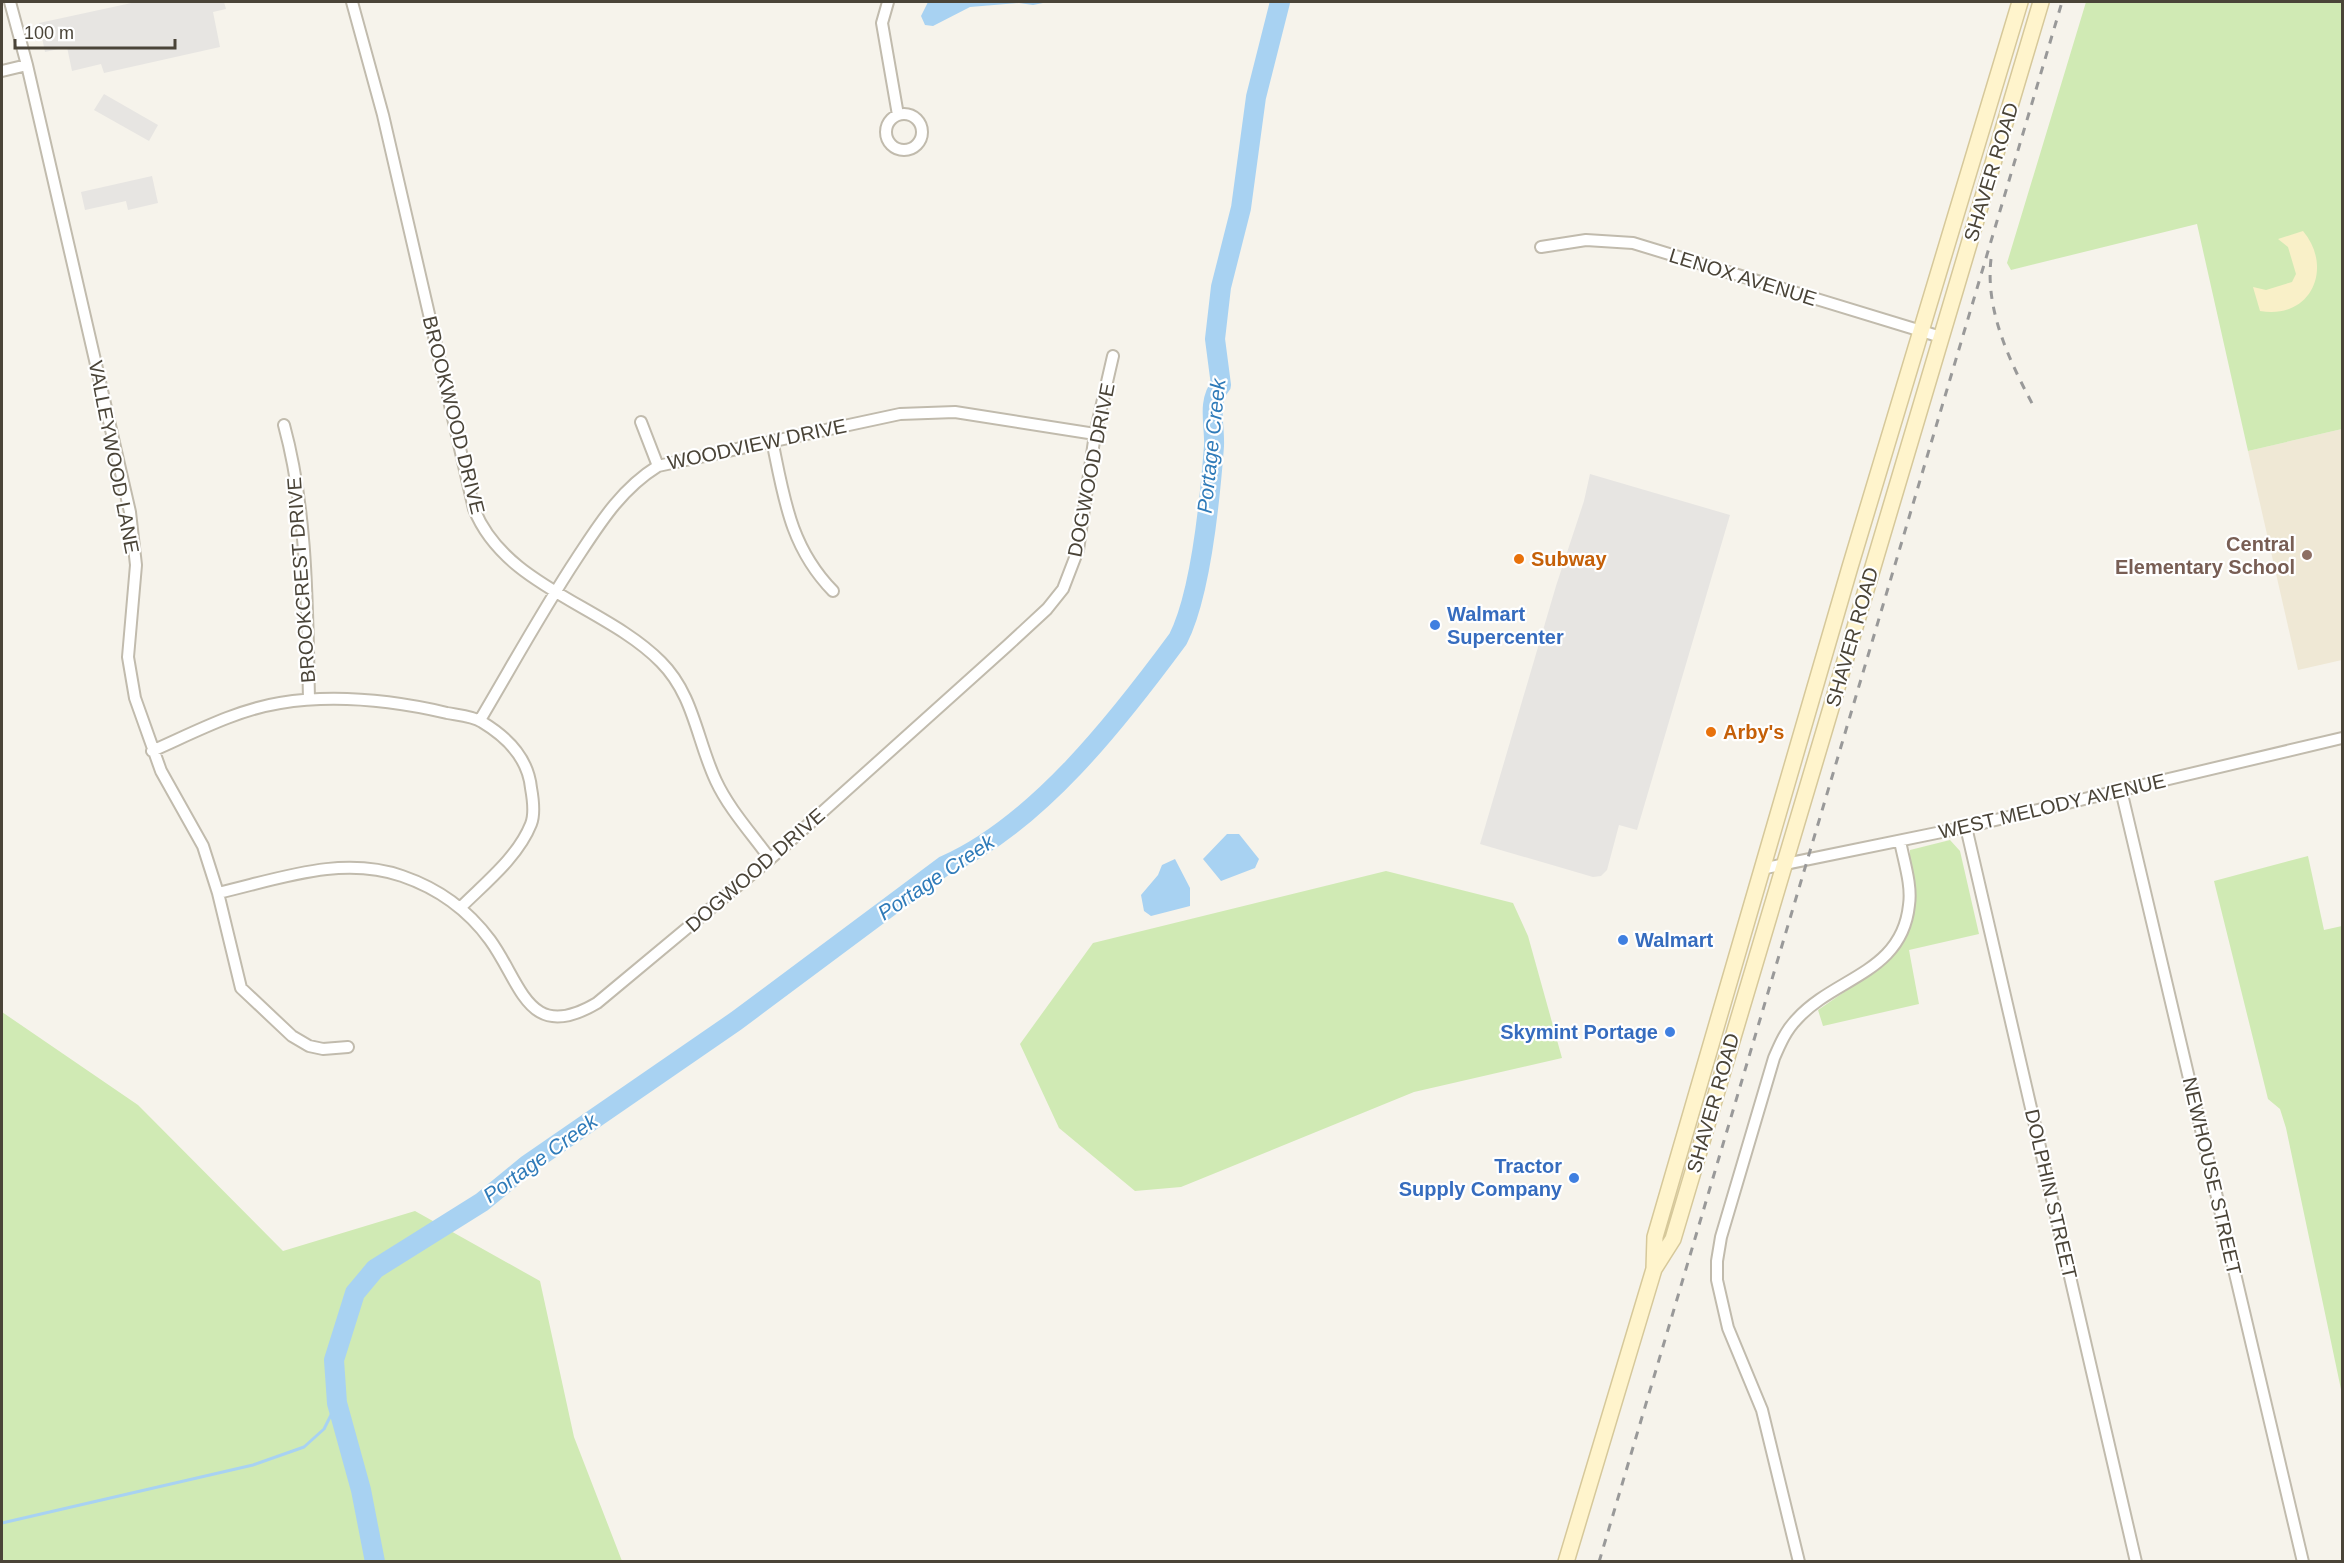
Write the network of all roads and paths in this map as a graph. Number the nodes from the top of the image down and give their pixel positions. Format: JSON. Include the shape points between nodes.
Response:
{"nodes":[{"id":1,"x":10,"y":2,"type":"edge"},
{"id":2,"x":352,"y":2,"type":"edge"},
{"id":3,"x":888,"y":2,"type":"edge"},
{"id":4,"x":2020,"y":2,"type":"edge"},
{"id":5,"x":2041,"y":2,"type":"edge"},
{"id":6,"x":27,"y":65,"type":"junction"},
{"id":7,"x":2,"y":71,"type":"edge"},
{"id":8,"x":898,"y":114,"type":"dead end"},
{"id":9,"x":1541,"y":248,"type":"dead end"},
{"id":10,"x":1921,"y":331,"type":"junction"},
{"id":11,"x":1941,"y":337,"type":"junction"},
{"id":12,"x":1113,"y":356,"type":"dead end"},
{"id":13,"x":641,"y":422,"type":"dead end"},
{"id":14,"x":284,"y":425,"type":"dead end"},
{"id":15,"x":1095,"y":434,"type":"junction"},
{"id":16,"x":772,"y":440,"type":"junction"},
{"id":17,"x":658,"y":466,"type":"junction"},
{"id":18,"x":555,"y":591,"type":"junction"},
{"id":19,"x":833,"y":591,"type":"dead end"},
{"id":20,"x":309,"y":699,"type":"junction"},
{"id":21,"x":480,"y":720,"type":"junction"},
{"id":22,"x":2343,"y":738,"type":"edge"},
{"id":23,"x":152,"y":751,"type":"junction"},
{"id":24,"x":2121,"y":790,"type":"junction"},
{"id":25,"x":1966,"y":827,"type":"junction"},
{"id":26,"x":1900,"y":842,"type":"junction"},
{"id":27,"x":770,"y":859,"type":"junction"},
{"id":28,"x":1784,"y":865,"type":"junction"},
{"id":29,"x":1761,"y":869,"type":"junction"},
{"id":30,"x":218,"y":893,"type":"junction"},
{"id":31,"x":461,"y":908,"type":"junction"},
{"id":32,"x":348,"y":1047,"type":"dead end"},
{"id":33,"x":1654,"y":1269,"type":"junction"},
{"id":34,"x":1566,"y":1562,"type":"edge"},
{"id":35,"x":1799,"y":1562,"type":"edge"},
{"id":36,"x":2136,"y":1562,"type":"edge"},
{"id":37,"x":2303,"y":1562,"type":"edge"}],
"edges":[{"from":1,"to":6,"type":"street","name":"VALLEYWOOD LANE"},
{"from":2,"to":18,"type":"street","name":"BROOKWOOD DRIVE","via":[[383,115],[474,509],[488,538],[500,551]]},
{"from":3,"to":8,"type":"street","via":[[882,23]]},
{"from":4,"to":10,"type":"main road","name":"SHAVER ROAD"},
{"from":5,"to":11,"type":"main road","name":"SHAVER ROAD"},
{"from":6,"to":7,"type":"street"},
{"from":6,"to":23,"type":"street","name":"VALLEYWOOD LANE","via":[[130,512],[136,565],[128,657],[135,698]]},
{"from":9,"to":10,"type":"street","name":"LENOX AVENUE","via":[[1586,240],[1633,243]]},
{"from":10,"to":11,"type":"street","name":"LENOX AVENUE"},
{"from":10,"to":29,"type":"main road","name":"SHAVER ROAD"},
{"from":11,"to":28,"type":"main road","name":"SHAVER ROAD"},
{"from":12,"to":15,"type":"street","name":"DOGWOOD DRIVE"},
{"from":13,"to":17,"type":"street"},
{"from":14,"to":20,"type":"street","name":"BROOKCREST DRIVE","via":[[302,531]]},
{"from":15,"to":16,"type":"street","name":"WOODVIEW DRIVE","via":[[955,412],[925,412]]},
{"from":15,"to":27,"type":"street","name":"DOGWOOD DRIVE","via":[[1078,550],[1063,590],[1007,646]]},
{"from":16,"to":17,"type":"street","name":"WOODVIEW DRIVE"},
{"from":16,"to":19,"type":"street","via":[[794,535],[814,572]]},
{"from":17,"to":18,"type":"street","name":"WOODVIEW DRIVE","via":[[639,477],[616,502]]},
{"from":18,"to":21,"type":"street","name":"WOODVIEW DRIVE"},
{"from":18,"to":27,"type":"street","name":"BROOKWOOD DRIVE","via":[[654,656],[671,674],[689,705],[716,781]]},
{"from":20,"to":21,"type":"street","via":[[375,699]]},
{"from":20,"to":23,"type":"street","via":[[238,715]]},
{"from":21,"to":31,"type":"street","via":[[515,748],[526,764],[533,801],[532,822],[513,854]]},
{"from":22,"to":24,"type":"street","name":"WEST MELODY AVENUE"},
{"from":23,"to":30,"type":"street","name":"VALLEYWOOD LANE","via":[[203,846]]},
{"from":24,"to":25,"type":"street","name":"WEST MELODY AVENUE"},
{"from":24,"to":37,"type":"street","name":"NEWHOUSE STREET"},
{"from":25,"to":26,"type":"street","name":"WEST MELODY AVENUE"},
{"from":25,"to":36,"type":"street","name":"DOLPHIN STREET"},
{"from":26,"to":28,"type":"street","name":"WEST MELODY AVENUE"},
{"from":26,"to":35,"type":"street","via":[[1910,892],[1901,934],[1883,960],[1814,1005],[1787,1031],[1774,1058],[1717,1261],[1728,1328],[1762,1410]]},
{"from":27,"to":31,"type":"street","name":"DOGWOOD DRIVE","via":[[608,995],[566,1017],[551,1018],[528,1005],[490,940]]},
{"from":28,"to":29,"type":"street","name":"WEST MELODY AVENUE"},
{"from":28,"to":33,"type":"main road","name":"SHAVER ROAD","via":[[1673,1239]]},
{"from":29,"to":33,"type":"main road","name":"SHAVER ROAD","via":[[1655,1237]]},
{"from":30,"to":31,"type":"street","name":"DOGWOOD DRIVE","via":[[326,868],[366,867],[421,883]]},
{"from":30,"to":32,"type":"street","name":"VALLEYWOOD LANE","via":[[239,981],[248,996],[292,1036],[309,1046]]},
{"from":33,"to":34,"type":"main road","name":"SHAVER ROAD"}]}
